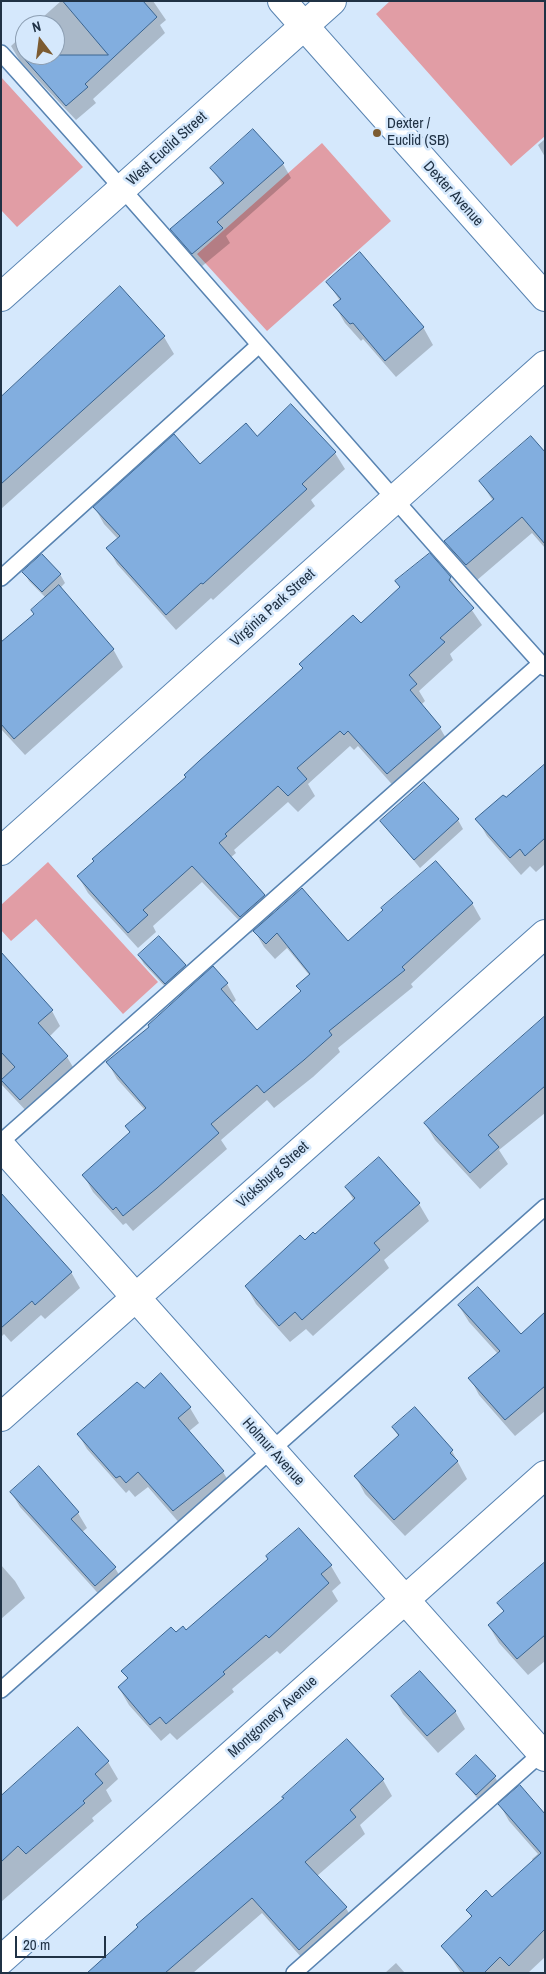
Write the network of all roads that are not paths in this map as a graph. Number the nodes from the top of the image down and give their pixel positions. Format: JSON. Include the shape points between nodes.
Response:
{"nodes":[{"id":1,"x":282,"y":1,"type":"edge"},
{"id":2,"x":332,"y":1,"type":"edge"},
{"id":3,"x":304,"y":26,"type":"junction"},
{"id":4,"x":1,"y":53,"type":"edge"},
{"id":5,"x":123,"y":188,"type":"junction"},
{"id":6,"x":1,"y":297,"type":"edge"},
{"id":7,"x":545,"y":297,"type":"edge"},
{"id":8,"x":259,"y":345,"type":"junction"},
{"id":9,"x":545,"y":366,"type":"edge"},
{"id":10,"x":394,"y":501,"type":"junction"},
{"id":11,"x":1,"y":578,"type":"edge"},
{"id":12,"x":543,"y":666,"type":"edge"},
{"id":13,"x":1,"y":851,"type":"edge"},
{"id":14,"x":545,"y":934,"type":"edge"},
{"id":15,"x":1,"y":1142,"type":"edge"},
{"id":16,"x":1,"y":1146,"type":"edge"},
{"id":17,"x":545,"y":1207,"type":"edge"},
{"id":18,"x":136,"y":1297,"type":"junction"},
{"id":19,"x":1,"y":1417,"type":"edge"},
{"id":20,"x":272,"y":1450,"type":"junction"},
{"id":21,"x":545,"y":1475,"type":"edge"},
{"id":22,"x":404,"y":1600,"type":"junction"},
{"id":23,"x":1,"y":1690,"type":"edge"},
{"id":24,"x":544,"y":1754,"type":"edge"},
{"id":25,"x":1,"y":1960,"type":"edge"},
{"id":26,"x":294,"y":1973,"type":"edge"}],
"edges":[{"from":1,"to":3,"type":"street","name":"Dexter Avenue"},
{"from":2,"to":3,"type":"street","name":"West Euclid Street"},
{"from":3,"to":5,"type":"street","name":"West Euclid Street"},
{"from":3,"to":7,"type":"street","name":"Dexter Avenue"},
{"from":4,"to":5,"type":"lane"},
{"from":5,"to":6,"type":"street","name":"West Euclid Street"},
{"from":5,"to":8,"type":"lane"},
{"from":8,"to":10,"type":"lane"},
{"from":8,"to":11,"type":"lane"},
{"from":9,"to":10,"type":"street","name":"Virginia Park Street"},
{"from":10,"to":12,"type":"lane"},
{"from":10,"to":13,"type":"street","name":"Virginia Park Street"},
{"from":12,"to":15,"type":"lane"},
{"from":14,"to":18,"type":"street","name":"Vicksburg Street"},
{"from":16,"to":18,"type":"street","name":"Holmur Avenue"},
{"from":17,"to":20,"type":"lane"},
{"from":18,"to":19,"type":"street","name":"Vicksburg Street"},
{"from":18,"to":20,"type":"street","name":"Holmur Avenue"},
{"from":20,"to":22,"type":"street","name":"Holmur Avenue"},
{"from":20,"to":23,"type":"lane"},
{"from":21,"to":22,"type":"street","name":"Montgomery Avenue"},
{"from":22,"to":24,"type":"street","name":"Holmur Avenue"},
{"from":22,"to":25,"type":"street","name":"Montgomery Avenue"},
{"from":24,"to":26,"type":"lane"}]}
